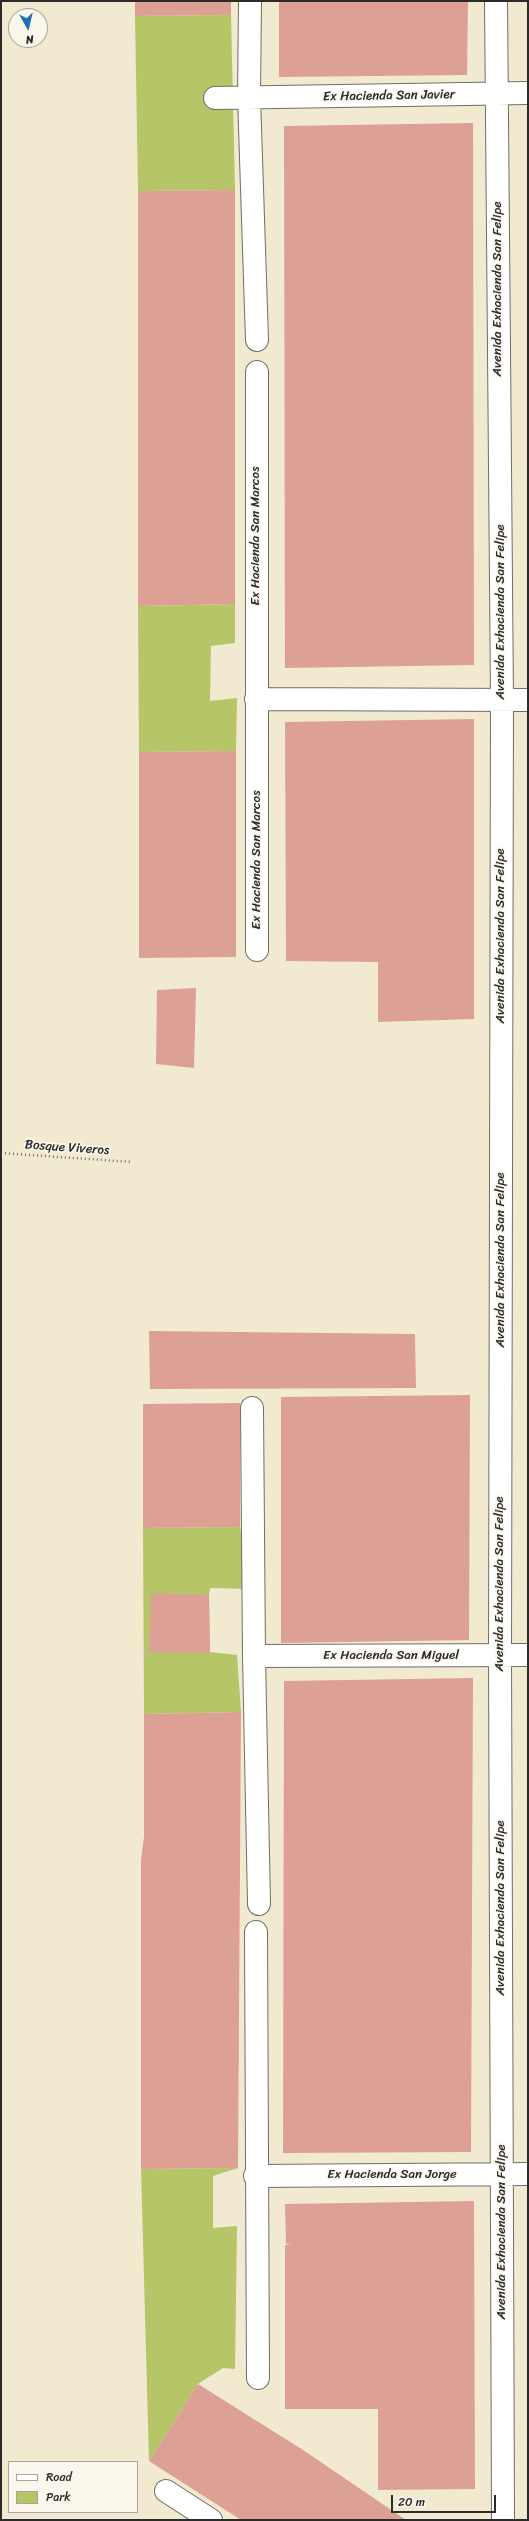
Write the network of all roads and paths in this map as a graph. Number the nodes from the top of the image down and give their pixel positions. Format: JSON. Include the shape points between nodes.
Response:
{"nodes":[{"id":1,"x":250,"y":1,"type":"edge"},
{"id":2,"x":496,"y":1,"type":"edge"},
{"id":3,"x":528,"y":93,"type":"edge"},
{"id":4,"x":496,"y":95,"type":"junction"},
{"id":5,"x":249,"y":97,"type":"junction"},
{"id":6,"x":215,"y":98,"type":"dead end"},
{"id":7,"x":257,"y":340,"type":"dead end"},
{"id":8,"x":257,"y":372,"type":"dead end"},
{"id":9,"x":256,"y":699,"type":"junction"},
{"id":10,"x":502,"y":699,"type":"junction"},
{"id":11,"x":528,"y":700,"type":"edge"},
{"id":12,"x":257,"y":950,"type":"dead end"},
{"id":13,"x":1,"y":1153,"type":"edge"},
{"id":14,"x":132,"y":1162,"type":"dead end"},
{"id":15,"x":252,"y":1408,"type":"dead end"},
{"id":16,"x":500,"y":1655,"type":"junction"},
{"id":17,"x":528,"y":1655,"type":"edge"},
{"id":18,"x":254,"y":1656,"type":"junction"},
{"id":19,"x":259,"y":1904,"type":"dead end"},
{"id":20,"x":256,"y":1932,"type":"dead end"},
{"id":21,"x":502,"y":2174,"type":"junction"},
{"id":22,"x":528,"y":2174,"type":"edge"},
{"id":23,"x":255,"y":2176,"type":"junction"},
{"id":24,"x":258,"y":2378,"type":"dead end"},
{"id":25,"x":166,"y":2491,"type":"dead end"},
{"id":26,"x":211,"y":2520,"type":"edge"},
{"id":27,"x":503,"y":2520,"type":"edge"}],
"edges":[{"from":1,"to":5,"type":"street"},
{"from":2,"to":4,"type":"street","name":"Avenida Exhacienda San Felipe"},
{"from":3,"to":4,"type":"street","name":"Ex Hacienda San Javier"},
{"from":4,"to":5,"type":"street","name":"Ex Hacienda San Javier"},
{"from":4,"to":10,"type":"street","name":"Avenida Exhacienda San Felipe"},
{"from":5,"to":6,"type":"street","name":"Ex Hacienda San Javier"},
{"from":5,"to":7,"type":"street"},
{"from":8,"to":9,"type":"street","name":"Ex Hacienda San Marcos"},
{"from":9,"to":10,"type":"street"},
{"from":9,"to":12,"type":"street","name":"Ex Hacienda San Marcos"},
{"from":10,"to":11,"type":"street"},
{"from":10,"to":16,"type":"street","name":"Avenida Exhacienda San Felipe"},
{"from":13,"to":14,"type":"path","name":"Bosque Viveros"},
{"from":15,"to":18,"type":"street"},
{"from":16,"to":17,"type":"street","name":"Ex Hacienda San Miguel"},
{"from":16,"to":18,"type":"street","name":"Ex Hacienda San Miguel"},
{"from":16,"to":21,"type":"street","name":"Avenida Exhacienda San Felipe"},
{"from":18,"to":19,"type":"street"},
{"from":20,"to":23,"type":"street"},
{"from":21,"to":22,"type":"street","name":"Ex Hacienda San Jorge"},
{"from":21,"to":23,"type":"street","name":"Ex Hacienda San Jorge"},
{"from":21,"to":27,"type":"street","name":"Avenida Exhacienda San Felipe"},
{"from":23,"to":24,"type":"street"},
{"from":25,"to":26,"type":"street"}]}
